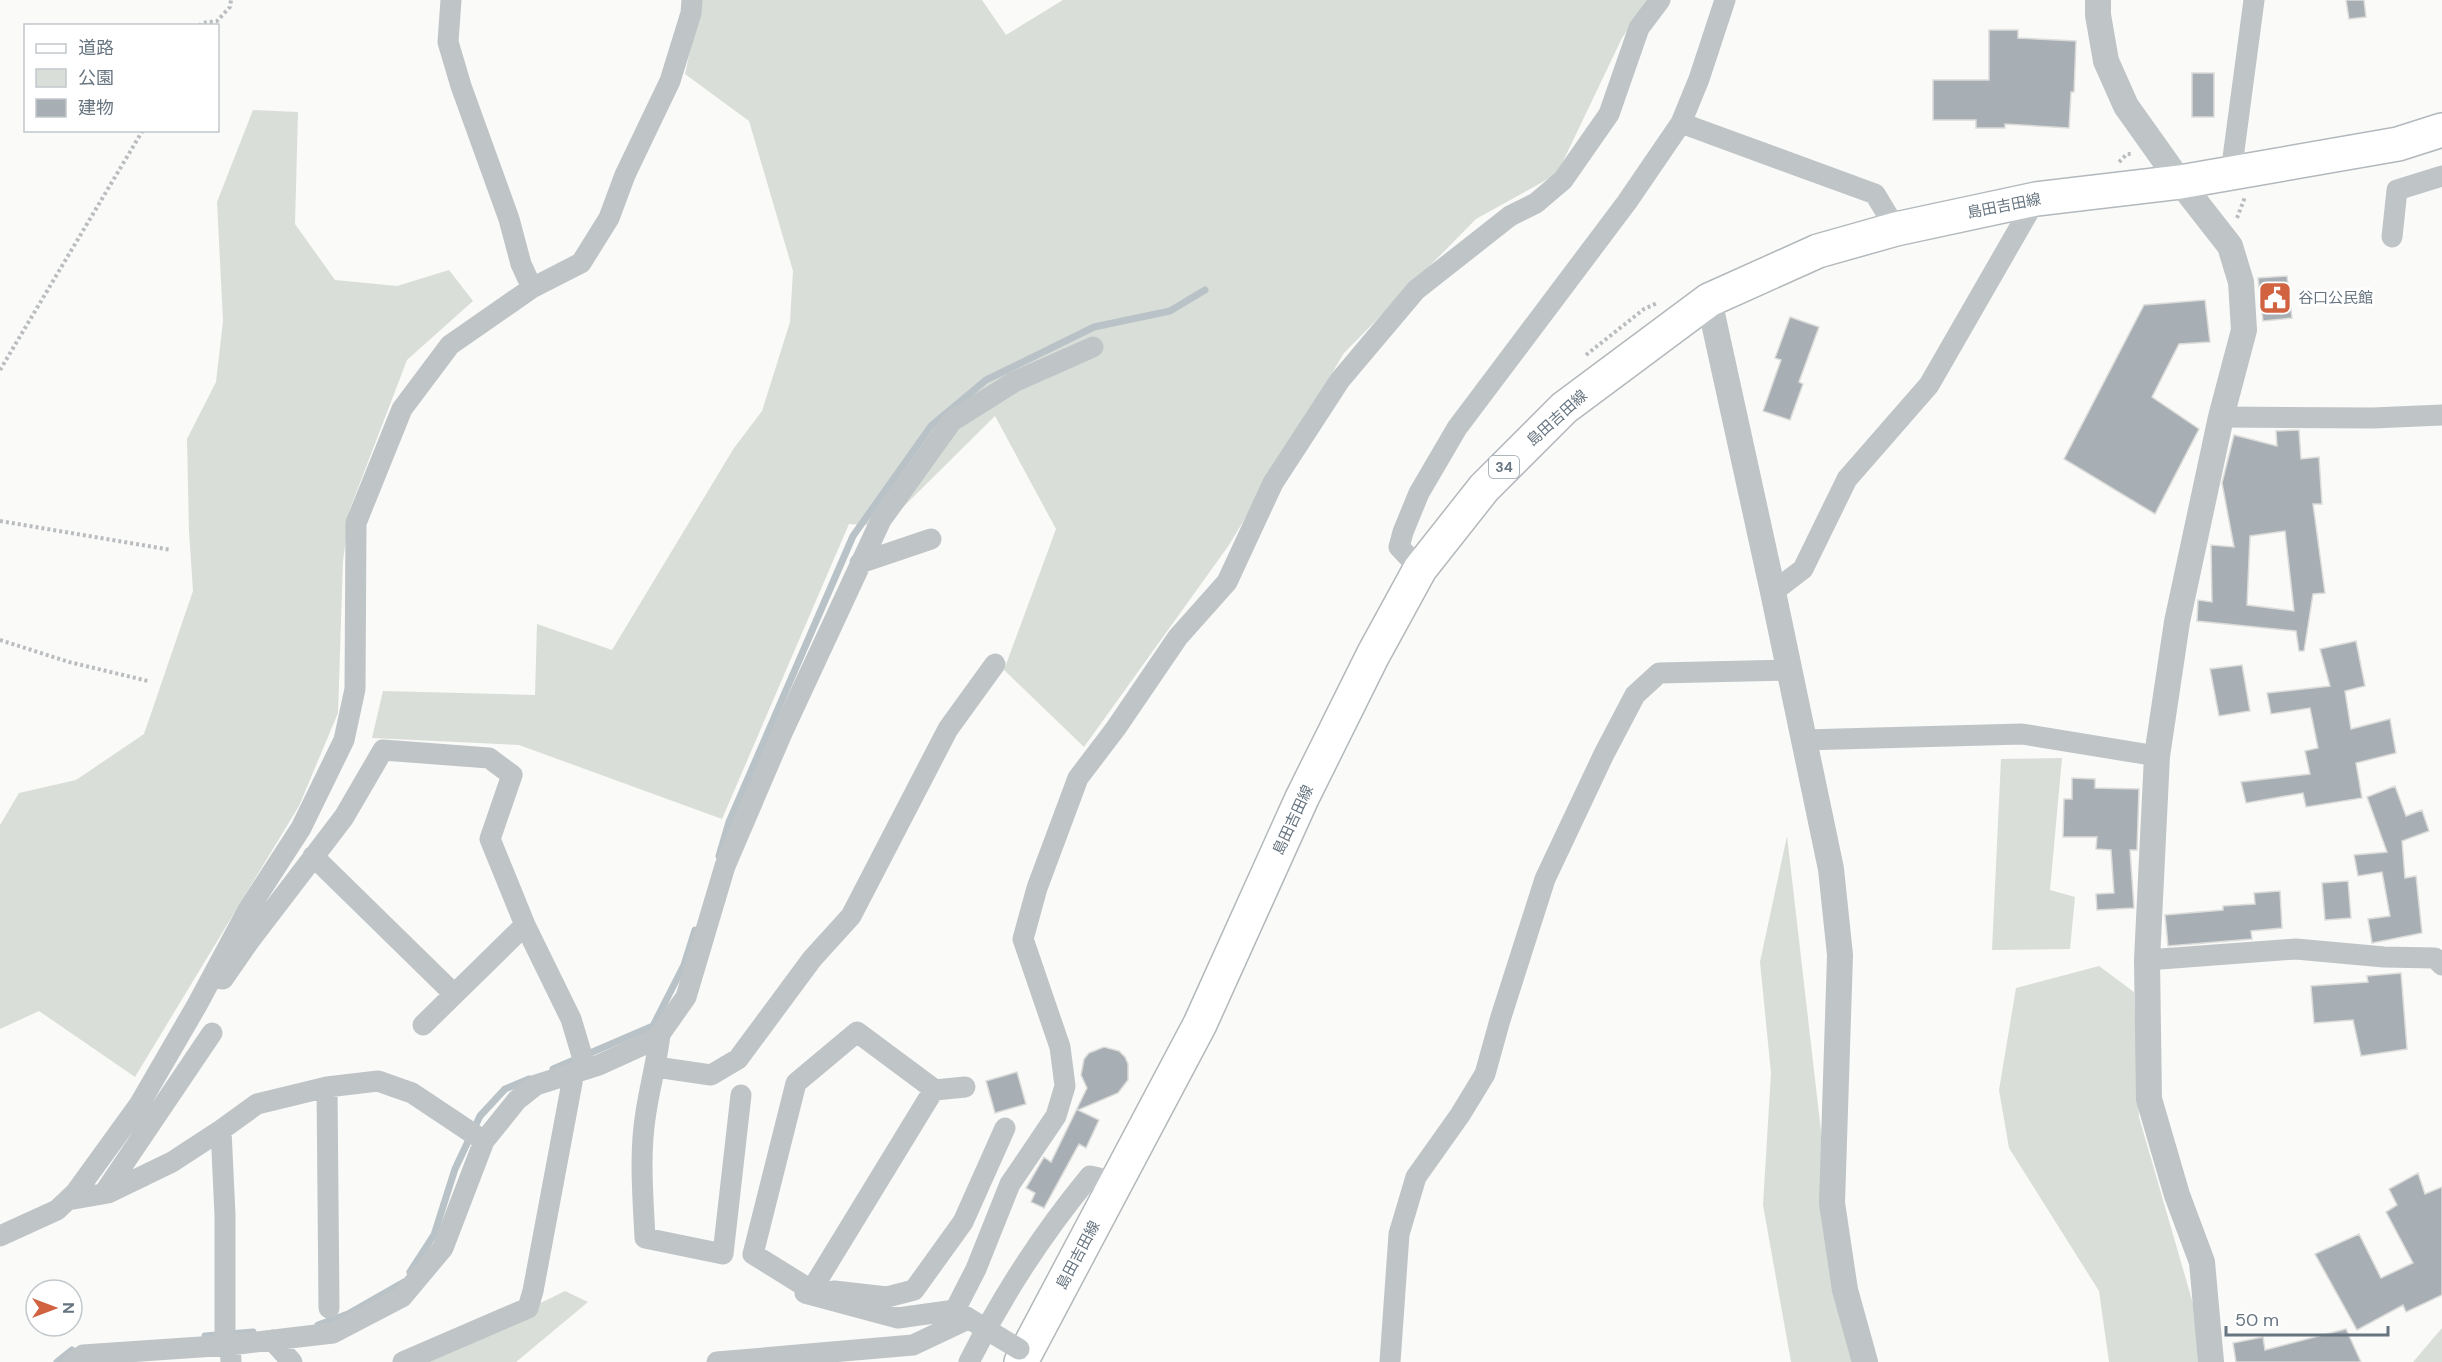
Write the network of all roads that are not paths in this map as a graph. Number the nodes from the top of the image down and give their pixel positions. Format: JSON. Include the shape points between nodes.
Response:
{"nodes":[{"id":1,"x":451,"y":0,"type":"edge"},
{"id":2,"x":692,"y":0,"type":"edge"},
{"id":3,"x":1660,"y":0,"type":"edge"},
{"id":4,"x":1725,"y":0,"type":"edge"},
{"id":5,"x":2098,"y":0,"type":"edge"},
{"id":6,"x":2254,"y":0,"type":"edge"},
{"id":7,"x":1681,"y":123,"type":"junction"},
{"id":8,"x":2442,"y":130,"type":"edge"},
{"id":9,"x":2442,"y":176,"type":"edge"},
{"id":10,"x":2180,"y":182,"type":"junction"},
{"id":11,"x":2242,"y":183,"type":"junction"},
{"id":12,"x":2036,"y":199,"type":"junction"},
{"id":13,"x":1896,"y":229,"type":"junction"},
{"id":14,"x":2392,"y":237,"type":"dead end"},
{"id":15,"x":532,"y":288,"type":"junction"},
{"id":16,"x":1708,"y":300,"type":"junction"},
{"id":17,"x":1093,"y":346,"type":"dead end"},
{"id":18,"x":2442,"y":415,"type":"edge"},
{"id":19,"x":2221,"y":417,"type":"junction"},
{"id":20,"x":931,"y":539,"type":"dead end"},
{"id":21,"x":860,"y":563,"type":"junction"},
{"id":22,"x":1420,"y":569,"type":"junction"},
{"id":23,"x":1773,"y":592,"type":"junction"},
{"id":24,"x":995,"y":664,"type":"dead end"},
{"id":25,"x":1789,"y":670,"type":"junction"},
{"id":26,"x":1803,"y":740,"type":"junction"},
{"id":27,"x":2157,"y":756,"type":"junction"},
{"id":28,"x":313,"y":856,"type":"junction"},
{"id":29,"x":525,"y":924,"type":"junction"},
{"id":30,"x":2147,"y":960,"type":"junction"},
{"id":31,"x":2442,"y":965,"type":"edge"},
{"id":32,"x":202,"y":994,"type":"junction"},
{"id":33,"x":454,"y":994,"type":"junction"},
{"id":34,"x":423,"y":1025,"type":"dead end"},
{"id":35,"x":212,"y":1033,"type":"dead end"},
{"id":36,"x":660,"y":1034,"type":"junction"},
{"id":37,"x":656,"y":1067,"type":"junction"},
{"id":38,"x":582,"y":1069,"type":"junction"},
{"id":39,"x":327,"y":1087,"type":"junction"},
{"id":40,"x":965,"y":1087,"type":"dead end"},
{"id":41,"x":935,"y":1090,"type":"junction"},
{"id":42,"x":741,"y":1095,"type":"dead end"},
{"id":43,"x":1005,"y":1128,"type":"dead end"},
{"id":44,"x":221,"y":1130,"type":"junction"},
{"id":45,"x":483,"y":1140,"type":"junction"},
{"id":46,"x":1116,"y":1182,"type":"junction"},
{"id":47,"x":104,"y":1193,"type":"junction"},
{"id":48,"x":68,"y":1200,"type":"junction"},
{"id":49,"x":0,"y":1236,"type":"edge"},
{"id":50,"x":723,"y":1254,"type":"junction"},
{"id":51,"x":816,"y":1296,"type":"junction"},
{"id":52,"x":329,"y":1308,"type":"dead end"},
{"id":53,"x":976,"y":1323,"type":"junction"},
{"id":54,"x":272,"y":1340,"type":"junction"},
{"id":55,"x":228,"y":1349,"type":"edge"},
{"id":56,"x":1022,"y":1355,"type":"edge"},
{"id":57,"x":73,"y":1362,"type":"edge"},
{"id":58,"x":291,"y":1362,"type":"edge"},
{"id":59,"x":403,"y":1362,"type":"edge"},
{"id":60,"x":717,"y":1362,"type":"edge"},
{"id":61,"x":969,"y":1362,"type":"edge"},
{"id":62,"x":1390,"y":1362,"type":"edge"},
{"id":63,"x":1865,"y":1362,"type":"edge"},
{"id":64,"x":2211,"y":1362,"type":"edge"}],
"edges":[{"from":1,"to":15,"type":"street","via":[[448,42]]},
{"from":2,"to":15,"type":"street","via":[[670,81],[609,218],[581,263]]},
{"from":3,"to":53,"type":"street","via":[[1639,28],[1609,114],[1563,180],[1416,290],[1340,380],[1273,483],[1227,582],[1178,637],[1078,778],[1037,888],[1023,939],[1060,1047],[1065,1086],[1056,1116],[1010,1184],[976,1269]]},
{"from":4,"to":7,"type":"street"},
{"from":5,"to":10,"type":"street","via":[[2106,61],[2127,106]]},
{"from":6,"to":11,"type":"street"},
{"from":7,"to":13,"type":"street","via":[[1875,194]]},
{"from":7,"to":22,"type":"street","via":[[1627,202],[1457,428],[1419,493],[1403,532],[1399,548]]},
{"from":8,"to":11,"type":"main road","name":"島田吉田線","number":"34"},
{"from":9,"to":14,"type":"street","via":[[2397,190]]},
{"from":10,"to":11,"type":"main road","name":"島田吉田線","number":"34"},
{"from":10,"to":12,"type":"main road","name":"島田吉田線","number":"34"},
{"from":10,"to":19,"type":"street","via":[[2230,246],[2241,282],[2244,330]]},
{"from":12,"to":13,"type":"main road","name":"島田吉田線","number":"34"},
{"from":12,"to":23,"type":"street","via":[[1929,385],[1847,479],[1803,569]]},
{"from":13,"to":16,"type":"main road","name":"島田吉田線","number":"34","via":[[1818,251]]},
{"from":15,"to":32,"type":"street","via":[[450,345],[402,409],[356,523],[355,689],[344,740],[301,828],[248,910]]},
{"from":16,"to":22,"type":"main road","name":"島田吉田線","number":"34","via":[[1564,408],[1484,488]]},
{"from":16,"to":23,"type":"street"},
{"from":17,"to":21,"type":"street","via":[[1014,382],[952,421],[881,520]]},
{"from":18,"to":19,"type":"street"},
{"from":19,"to":27,"type":"street","via":[[2177,622]]},
{"from":20,"to":21,"type":"street"},
{"from":21,"to":36,"type":"street","via":[[725,866],[686,998]]},
{"from":22,"to":46,"type":"main road","name":"島田吉田線","number":"34","via":[[1302,798],[1200,1023]]},
{"from":23,"to":25,"type":"street"},
{"from":24,"to":37,"type":"street","via":[[948,729],[851,916],[812,959],[738,1059],[711,1075]]},
{"from":25,"to":26,"type":"street"},
{"from":25,"to":62,"type":"street","via":[[1659,673],[1635,695],[1545,879],[1485,1074],[1416,1177],[1399,1234]]},
{"from":26,"to":27,"type":"street","via":[[2022,734]]},
{"from":26,"to":63,"type":"street","via":[[1831,869],[1840,955],[1832,1203],[1845,1290]]},
{"from":27,"to":30,"type":"street"},
{"from":28,"to":29,"type":"street","via":[[344,817],[383,750],[489,758],[512,775],[490,839]]},
{"from":28,"to":32,"type":"street","via":[[215,991]]},
{"from":28,"to":33,"type":"street"},
{"from":29,"to":33,"type":"street"},
{"from":29,"to":38,"type":"street","via":[[571,1019]]},
{"from":30,"to":31,"type":"street","via":[[2296,949],[2435,958]]},
{"from":30,"to":64,"type":"street","via":[[2149,1099],[2177,1195],[2202,1262]]},
{"from":32,"to":48,"type":"street","via":[[139,1105]]},
{"from":33,"to":34,"type":"street"},
{"from":35,"to":47,"type":"street"},
{"from":36,"to":37,"type":"street"},
{"from":36,"to":38,"type":"street","via":[[654,1040]]},
{"from":37,"to":50,"type":"street","via":[[645,1113],[645,1238]]},
{"from":38,"to":45,"type":"street","via":[[536,1085]]},
{"from":38,"to":59,"type":"street","via":[[528,1308]]},
{"from":39,"to":44,"type":"street","via":[[257,1104]]},
{"from":39,"to":45,"type":"street","via":[[378,1081],[412,1093]]},
{"from":39,"to":52,"type":"street"},
{"from":40,"to":41,"type":"street"},
{"from":41,"to":51,"type":"street","via":[[817,1281]]},
{"from":41,"to":51,"type":"street","via":[[857,1032],[796,1083],[753,1254]]},
{"from":42,"to":50,"type":"street"},
{"from":43,"to":51,"type":"street","via":[[963,1222],[914,1290],[887,1296],[834,1291]]},
{"from":44,"to":47,"type":"street","via":[[172,1162]]},
{"from":44,"to":55,"type":"street"},
{"from":45,"to":54,"type":"street","via":[[443,1248],[402,1296],[333,1333]]},
{"from":46,"to":53,"type":"street","via":[[1090,1176]]},
{"from":46,"to":56,"type":"main road","name":"島田吉田線","number":"34"},
{"from":47,"to":48,"type":"street"},
{"from":48,"to":49,"type":"street","via":[[57,1210]]},
{"from":50,"to":51,"type":"street"},
{"from":51,"to":53,"type":"street","via":[[898,1318]]},
{"from":53,"to":56,"type":"street","bridge":true},
{"from":53,"to":60,"type":"street","via":[[913,1345]]},
{"from":53,"to":61,"type":"street"},
{"from":54,"to":55,"type":"street"},
{"from":54,"to":58,"type":"street"},
{"from":55,"to":57,"type":"street","via":[[83,1355]]}]}
